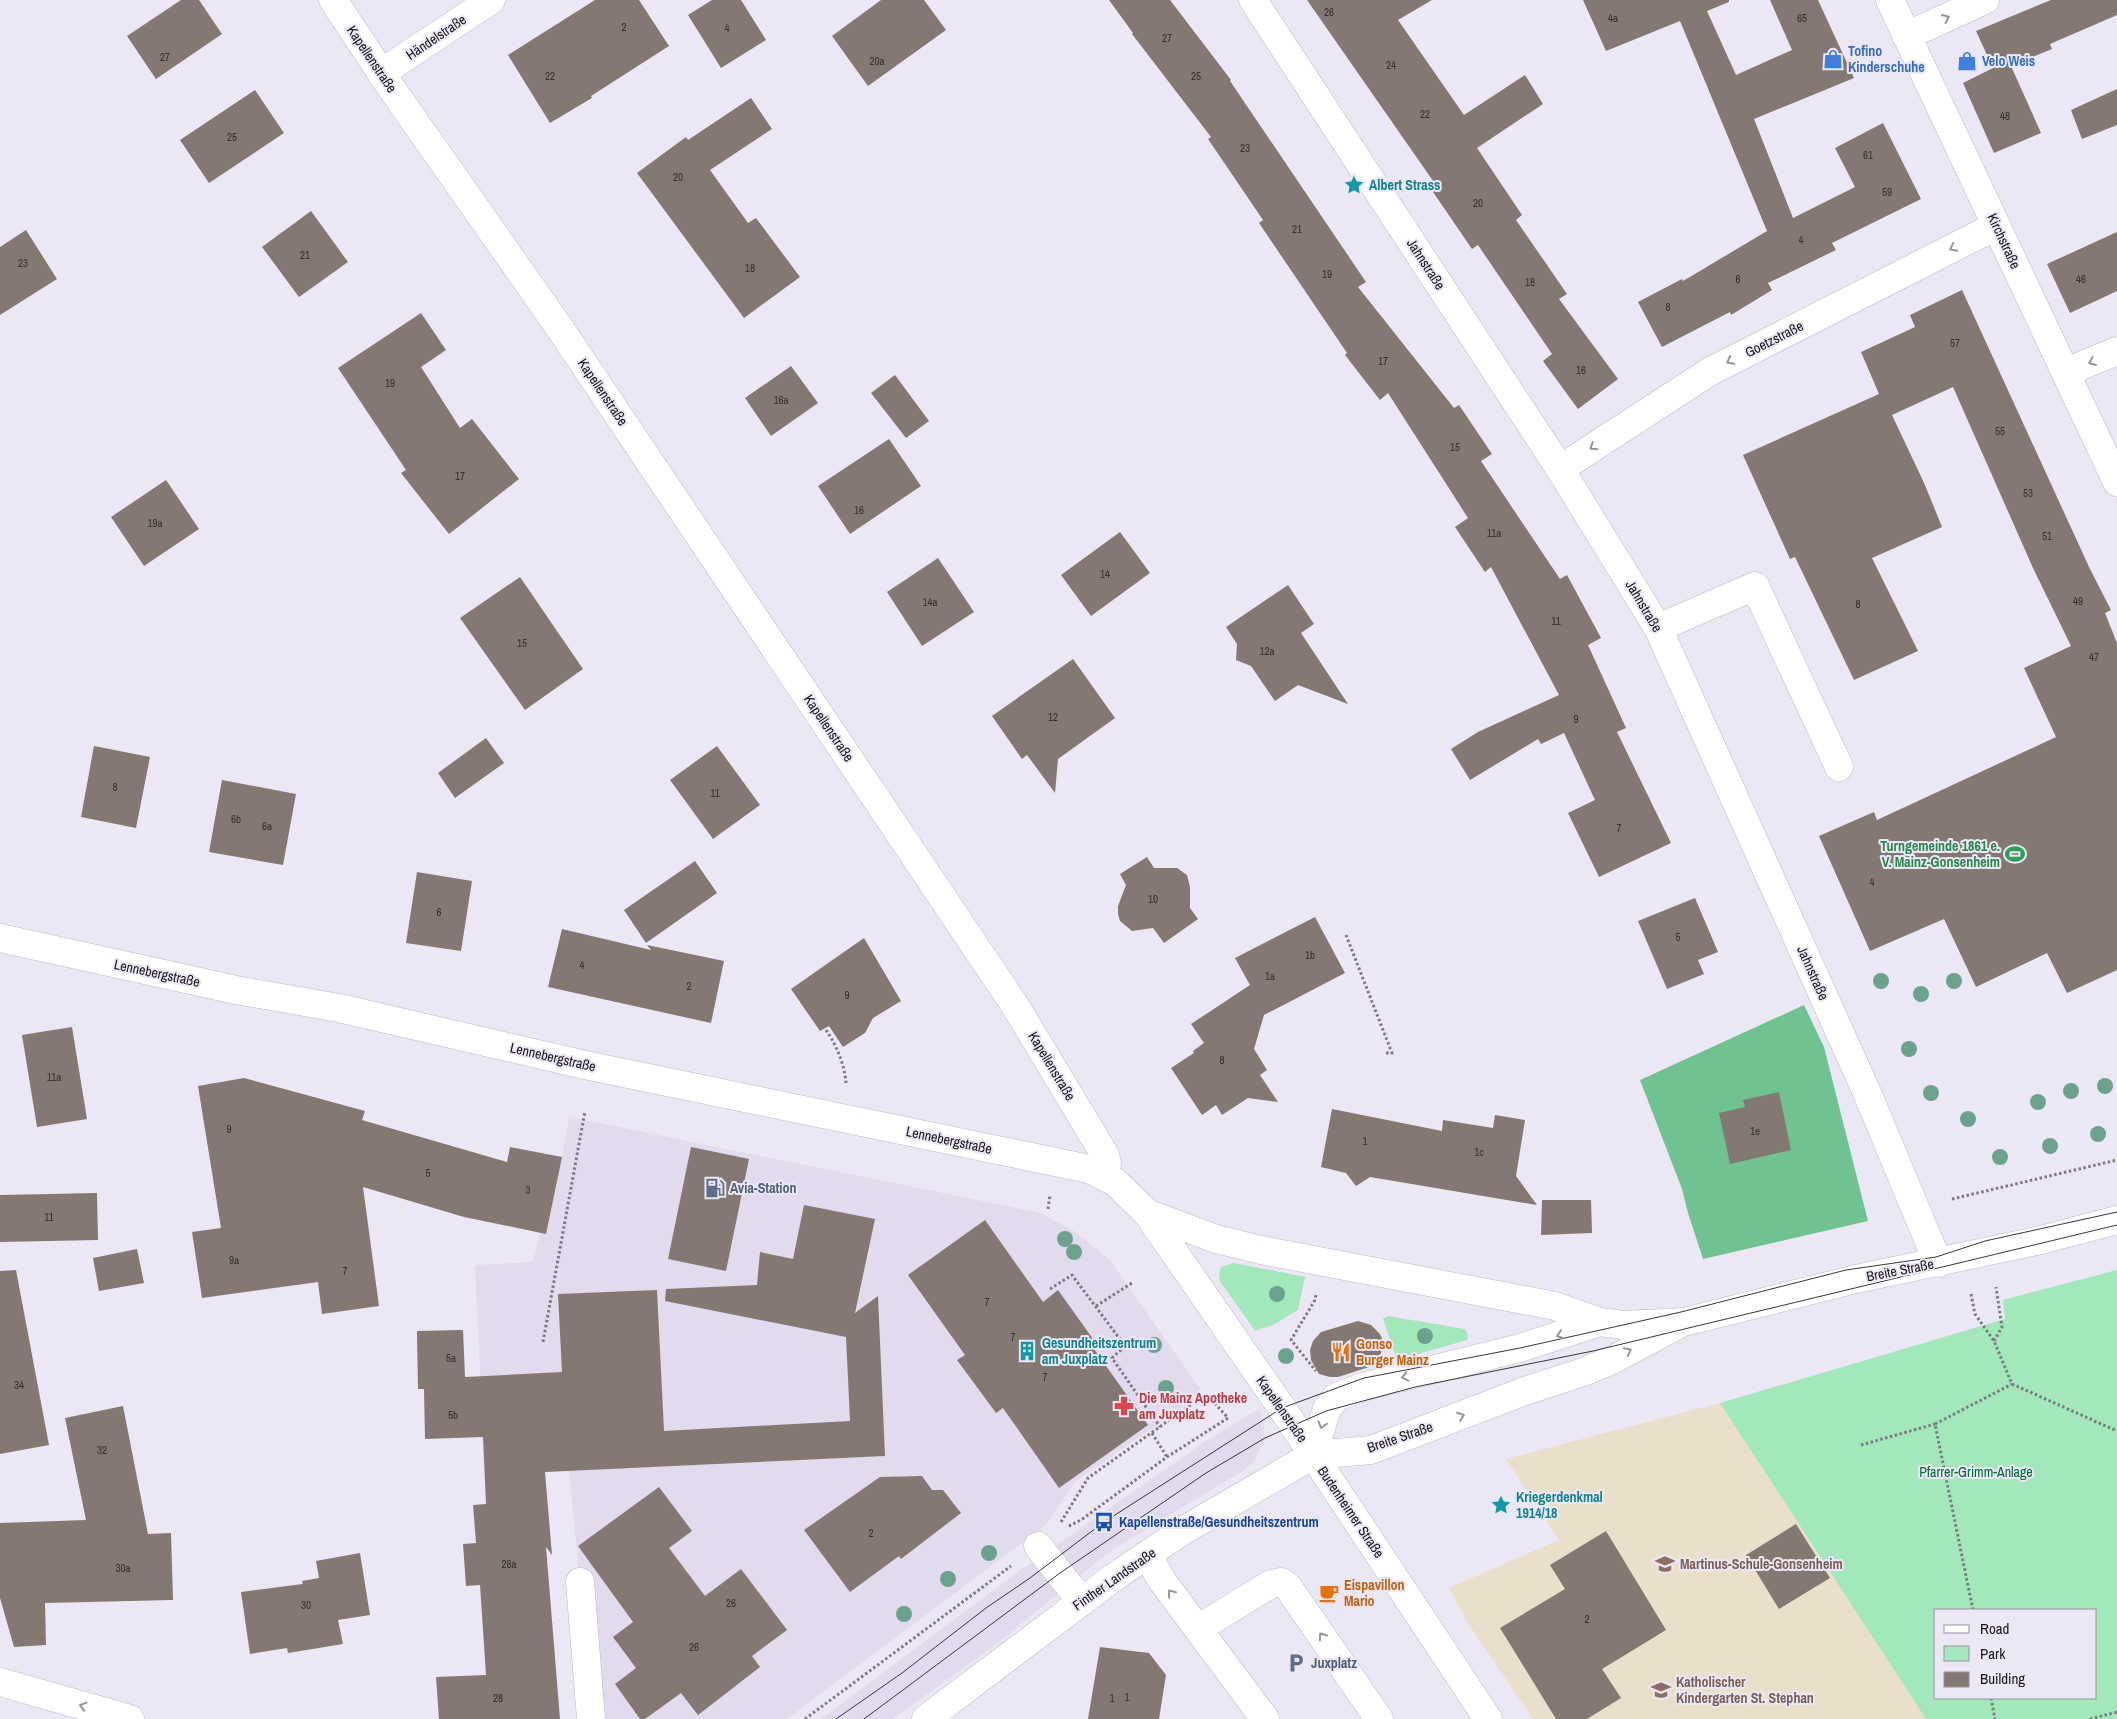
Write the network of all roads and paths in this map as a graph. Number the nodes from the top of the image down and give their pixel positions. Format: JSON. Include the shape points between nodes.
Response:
{"nodes":[{"id":1,"x":333,"y":0,"type":"edge"},
{"id":2,"x":491,"y":0,"type":"edge"},
{"id":3,"x":1253,"y":0,"type":"edge"},
{"id":4,"x":1890,"y":0,"type":"edge"},
{"id":5,"x":1985,"y":0,"type":"edge"},
{"id":6,"x":1906,"y":36,"type":"junction"},
{"id":7,"x":382,"y":73,"type":"junction"},
{"id":8,"x":1996,"y":226,"type":"junction"},
{"id":9,"x":2117,"y":351,"type":"edge"},
{"id":10,"x":2066,"y":372,"type":"junction"},
{"id":11,"x":1560,"y":469,"type":"junction"},
{"id":12,"x":2117,"y":482,"type":"edge"},
{"id":13,"x":1658,"y":628,"type":"junction"},
{"id":14,"x":1839,"y":767,"type":"dead end"},
{"id":15,"x":1346,"y":935,"type":"dead end"},
{"id":16,"x":0,"y":938,"type":"edge"},
{"id":17,"x":826,"y":1030,"type":"dead end"},
{"id":18,"x":1386,"y":1053,"type":"dead end"},
{"id":19,"x":844,"y":1091,"type":"dead end"},
{"id":20,"x":585,"y":1111,"type":"dead end"},
{"id":21,"x":2117,"y":1160,"type":"edge"},
{"id":22,"x":1105,"y":1176,"type":"junction"},
{"id":23,"x":1952,"y":1199,"type":"dead end"},
{"id":24,"x":1049,"y":1200,"type":"dead end"},
{"id":25,"x":1048,"y":1209,"type":"dead end"},
{"id":26,"x":1147,"y":1213,"type":"junction"},
{"id":27,"x":2117,"y":1220,"type":"edge"},
{"id":28,"x":1938,"y":1263,"type":"junction"},
{"id":29,"x":1132,"y":1283,"type":"dead end"},
{"id":30,"x":1996,"y":1287,"type":"dead end"},
{"id":31,"x":1050,"y":1289,"type":"dead end"},
{"id":32,"x":1316,"y":1293,"type":"dead end"},
{"id":33,"x":1970,"y":1294,"type":"dead end"},
{"id":34,"x":1096,"y":1306,"type":"junction"},
{"id":35,"x":1600,"y":1322,"type":"junction"},
{"id":36,"x":1684,"y":1322,"type":"junction"},
{"id":37,"x":1994,"y":1341,"type":"junction"},
{"id":38,"x":543,"y":1342,"type":"dead end"},
{"id":39,"x":1583,"y":1372,"type":"junction"},
{"id":40,"x":1318,"y":1373,"type":"dead end"},
{"id":41,"x":2012,"y":1384,"type":"junction"},
{"id":42,"x":1935,"y":1424,"type":"junction"},
{"id":43,"x":1160,"y":1427,"type":"junction"},
{"id":44,"x":2117,"y":1431,"type":"edge"},
{"id":45,"x":1152,"y":1433,"type":"junction"},
{"id":46,"x":1861,"y":1445,"type":"dead end"},
{"id":47,"x":1313,"y":1455,"type":"junction"},
{"id":48,"x":1167,"y":1456,"type":"junction"},
{"id":49,"x":1046,"y":1540,"type":"junction"},
{"id":50,"x":1147,"y":1555,"type":"junction"},
{"id":51,"x":580,"y":1582,"type":"dead end"},
{"id":52,"x":1082,"y":1602,"type":"junction"},
{"id":53,"x":1973,"y":1609,"type":"edge"},
{"id":54,"x":1199,"y":1628,"type":"junction"},
{"id":55,"x":0,"y":1682,"type":"edge"},
{"id":56,"x":1991,"y":1699,"type":"edge"},
{"id":57,"x":2117,"y":1712,"type":"edge"},
{"id":58,"x":130,"y":1719,"type":"edge"},
{"id":59,"x":591,"y":1719,"type":"edge"},
{"id":60,"x":805,"y":1719,"type":"edge"},
{"id":61,"x":926,"y":1719,"type":"edge"},
{"id":62,"x":1265,"y":1719,"type":"edge"},
{"id":63,"x":1379,"y":1719,"type":"edge"},
{"id":64,"x":1488,"y":1719,"type":"edge"},
{"id":65,"x":1995,"y":1719,"type":"edge"},
{"id":66,"x":2090,"y":1719,"type":"edge"}],
"edges":[{"from":1,"to":7,"type":"street","name":"Kapellenstraße"},
{"from":2,"to":7,"type":"street","name":"Händelstraße"},
{"from":3,"to":11,"type":"street","name":"Jahnstraße"},
{"from":4,"to":6,"type":"street","name":"Kirchstraße"},
{"from":6,"to":5,"type":"street","one_way":true},
{"from":6,"to":8,"type":"street","name":"Kirchstraße"},
{"from":7,"to":22,"type":"street","name":"Kapellenstraße","via":[[560,327],[1014,1004],[1105,1155]]},
{"from":8,"to":10,"type":"street","name":"Kirchstraße"},
{"from":8,"to":11,"type":"street","name":"Goetzstraße","one_way":true,"via":[[1709,372]]},
{"from":9,"to":10,"type":"street","one_way":true},
{"from":10,"to":12,"type":"street","name":"Kirchstraße"},
{"from":11,"to":13,"type":"street","name":"Jahnstraße"},
{"from":13,"to":14,"type":"street","via":[[1755,586]]},
{"from":13,"to":28,"type":"street","name":"Jahnstraße","via":[[1868,1095]]},
{"from":15,"to":18,"type":"path","via":[[1392,1053]]},
{"from":16,"to":22,"type":"street","name":"Lennebergstraße","via":[[236,990],[339,1008],[585,1065],[1089,1169]]},
{"from":17,"to":19,"type":"path","via":[[843,1064]]},
{"from":20,"to":38,"type":"path"},
{"from":21,"to":23,"type":"path"},
{"from":22,"to":26,"type":"street","name":"Kapellenstraße","via":[[1116,1182]]},
{"from":24,"to":25,"type":"path"},
{"from":26,"to":35,"type":"street","name":"Breite Straße","via":[[1216,1239],[1261,1250],[1555,1306]]},
{"from":26,"to":47,"type":"street","name":"Kapellenstraße"},
{"from":27,"to":28,"type":"street","name":"Breite Straße"},
{"from":28,"to":36,"type":"street","name":"Breite Straße","via":[[1856,1279]]},
{"from":29,"to":34,"type":"path"},
{"from":30,"to":37,"type":"path","via":[[2002,1327]]},
{"from":31,"to":34,"type":"path","via":[[1072,1275]]},
{"from":32,"to":40,"type":"path","via":[[1291,1340]]},
{"from":33,"to":37,"type":"path","via":[[1975,1314]]},
{"from":34,"to":43,"type":"path","via":[[1125,1346],[1112,1358]]},
{"from":35,"to":36,"type":"street","name":"Breite Straße","via":[[1624,1325]]},
{"from":35,"to":39,"type":"street","via":[[1593,1351]]},
{"from":35,"to":47,"type":"street","name":"Breite Straße","one_way":true,"via":[[1520,1348],[1366,1386],[1336,1397],[1326,1411]]},
{"from":39,"to":36,"type":"street","name":"Breite Straße","one_way":true},
{"from":37,"to":41,"type":"path"},
{"from":47,"to":39,"type":"street","name":"Breite Straße","one_way":true,"via":[[1371,1450]]},
{"from":41,"to":42,"type":"path"},
{"from":41,"to":44,"type":"path"},
{"from":42,"to":46,"type":"path"},
{"from":42,"to":53,"type":"path"},
{"from":43,"to":45,"type":"path"},
{"from":43,"to":48,"type":"path","via":[[1196,1401],[1211,1399],[1228,1418]]},
{"from":45,"to":48,"type":"path"},
{"from":45,"to":49,"type":"path","via":[[1088,1478]]},
{"from":47,"to":50,"type":"street","name":"Finther Landstraße"},
{"from":47,"to":64,"type":"street","name":"Budenheimer Straße"},
{"from":48,"to":49,"type":"path","via":[[1081,1520]]},
{"from":49,"to":52,"type":"street"},
{"from":49,"to":60,"type":"path"},
{"from":50,"to":52,"type":"street","name":"Finther Landstraße"},
{"from":54,"to":50,"type":"street","one_way":true,"via":[[1163,1582]]},
{"from":51,"to":59,"type":"street"},
{"from":52,"to":61,"type":"street","name":"Finther Landstraße"},
{"from":54,"to":62,"type":"street"},
{"from":63,"to":54,"type":"street","one_way":true,"via":[[1288,1587],[1281,1582],[1270,1584]]},
{"from":58,"to":55,"type":"street","one_way":true},
{"from":56,"to":65,"type":"path"},
{"from":57,"to":66,"type":"path"}]}
